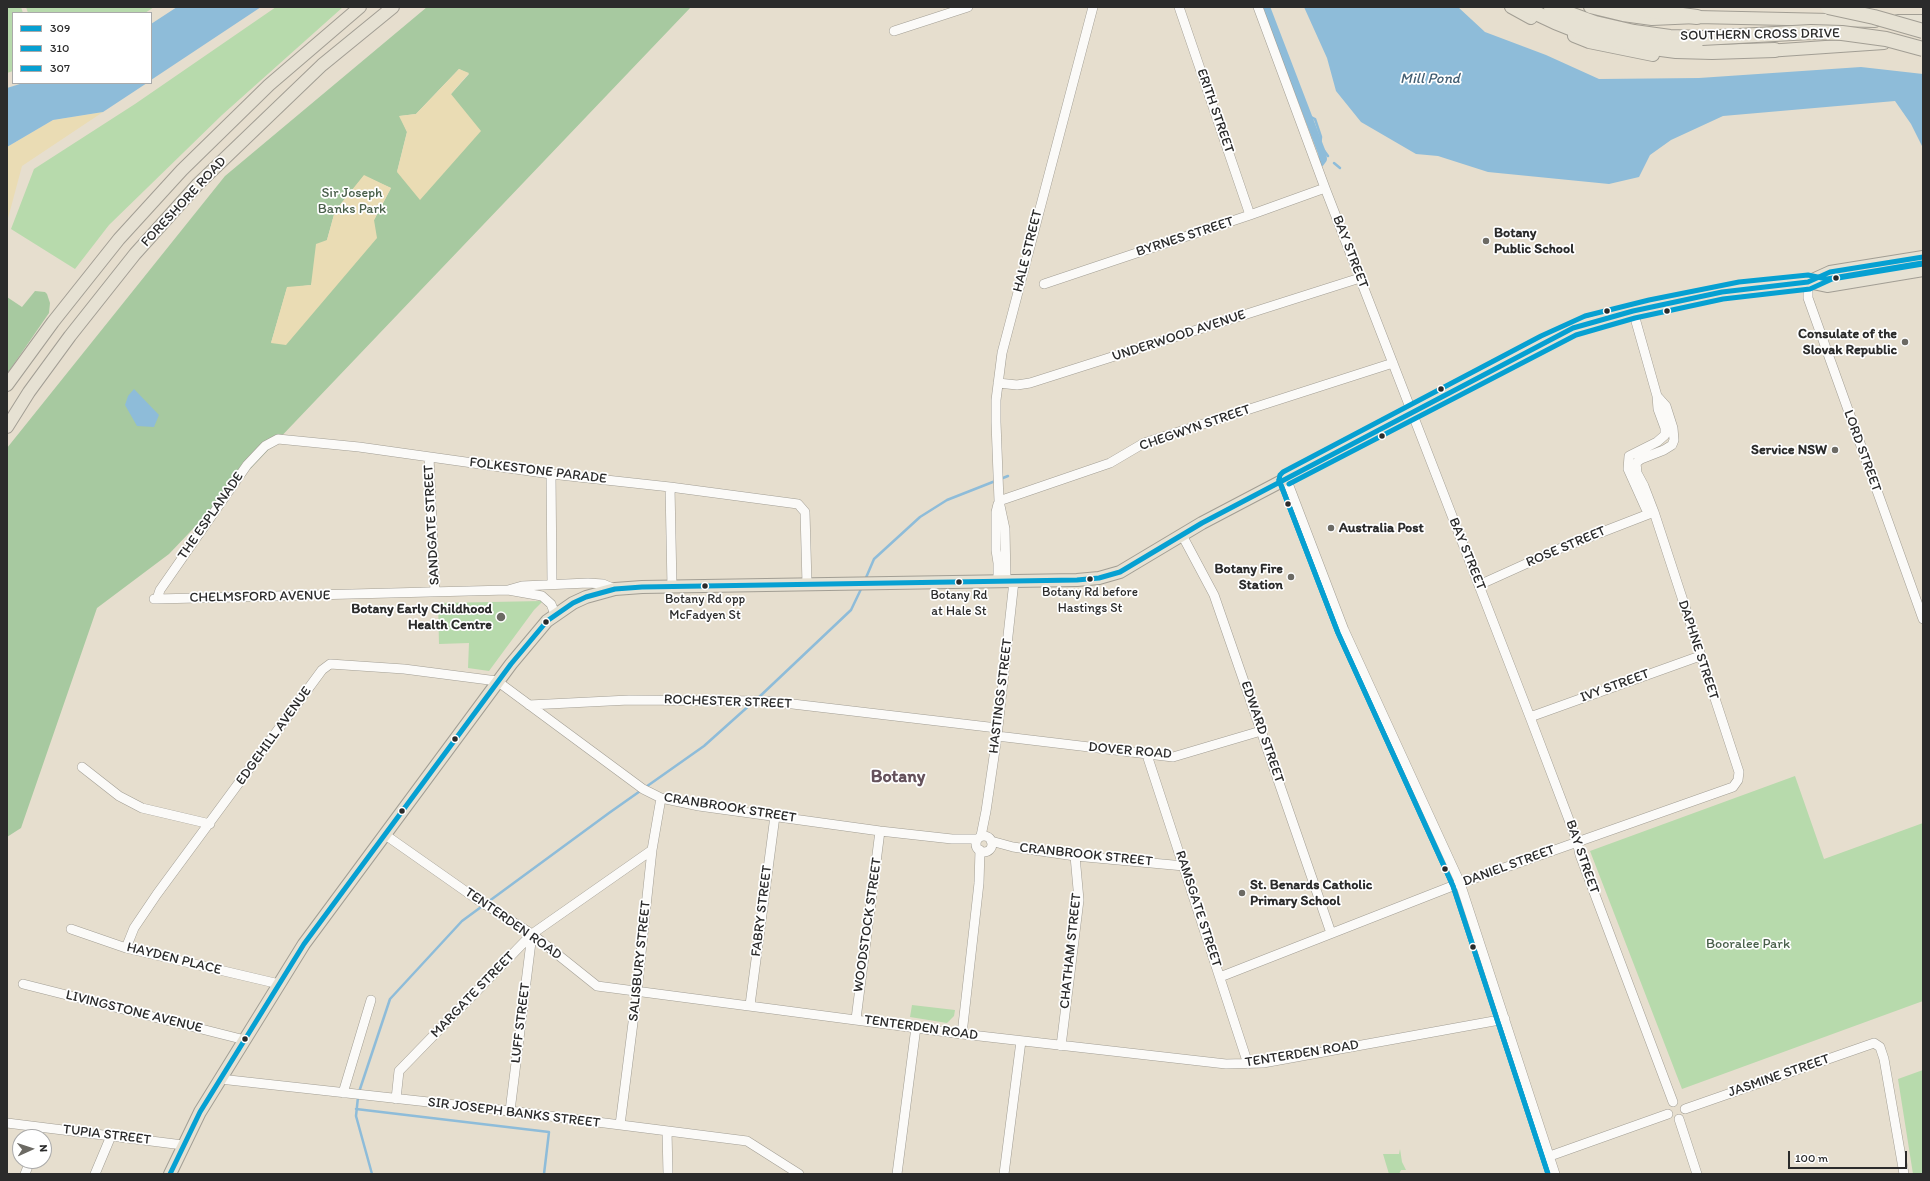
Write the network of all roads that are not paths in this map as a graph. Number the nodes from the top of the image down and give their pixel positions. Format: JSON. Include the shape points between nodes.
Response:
{"nodes":[{"id":1,"x":360,"y":7,"type":"edge"},
{"id":2,"x":394,"y":7,"type":"edge"},
{"id":3,"x":968,"y":7,"type":"edge"},
{"id":4,"x":1093,"y":7,"type":"edge"},
{"id":5,"x":1179,"y":7,"type":"edge"},
{"id":6,"x":1258,"y":7,"type":"edge"},
{"id":7,"x":1510,"y":7,"type":"edge"},
{"id":8,"x":1523,"y":7,"type":"edge"},
{"id":9,"x":1551,"y":7,"type":"edge"},
{"id":10,"x":1590,"y":7,"type":"edge"},
{"id":11,"x":1623,"y":7,"type":"edge"},
{"id":12,"x":1828,"y":7,"type":"edge"},
{"id":13,"x":1696,"y":17,"type":"junction"},
{"id":14,"x":1923,"y":21,"type":"edge"},
{"id":15,"x":894,"y":31,"type":"dead end"},
{"id":16,"x":1923,"y":31,"type":"edge"},
{"id":17,"x":1923,"y":40,"type":"edge"},
{"id":18,"x":1923,"y":49,"type":"edge"},
{"id":19,"x":1775,"y":50,"type":"junction"},
{"id":20,"x":1325,"y":188,"type":"junction"},
{"id":21,"x":1250,"y":215,"type":"junction"},
{"id":22,"x":1923,"y":258,"type":"edge"},
{"id":23,"x":1923,"y":270,"type":"edge"},
{"id":24,"x":1360,"y":278,"type":"junction"},
{"id":25,"x":1808,"y":282,"type":"junction"},
{"id":26,"x":1044,"y":284,"type":"dead end"},
{"id":27,"x":1633,"y":310,"type":"junction"},
{"id":28,"x":1394,"y":363,"type":"junction"},
{"id":29,"x":1002,"y":384,"type":"junction"},
{"id":30,"x":7,"y":385,"type":"edge"},
{"id":31,"x":1412,"y":412,"type":"junction"},
{"id":32,"x":7,"y":427,"type":"edge"},
{"id":33,"x":278,"y":439,"type":"joint"},
{"id":34,"x":429,"y":457,"type":"junction"},
{"id":35,"x":551,"y":474,"type":"junction"},
{"id":36,"x":1286,"y":478,"type":"junction"},
{"id":37,"x":670,"y":487,"type":"junction"},
{"id":38,"x":999,"y":501,"type":"junction"},
{"id":39,"x":1654,"y":512,"type":"junction"},
{"id":40,"x":1182,"y":535,"type":"junction"},
{"id":41,"x":1006,"y":581,"type":"junction"},
{"id":42,"x":552,"y":584,"type":"junction"},
{"id":43,"x":807,"y":584,"type":"junction"},
{"id":44,"x":1479,"y":585,"type":"junction"},
{"id":45,"x":672,"y":586,"type":"junction"},
{"id":46,"x":615,"y":589,"type":"junction"},
{"id":47,"x":508,"y":590,"type":"junction"},
{"id":48,"x":435,"y":592,"type":"junction"},
{"id":49,"x":155,"y":599,"type":"joint"},
{"id":50,"x":556,"y":614,"type":"junction"},
{"id":51,"x":1923,"y":619,"type":"edge"},
{"id":52,"x":1700,"y":656,"type":"junction"},
{"id":53,"x":498,"y":681,"type":"junction"},
{"id":54,"x":529,"y":705,"type":"junction"},
{"id":55,"x":1530,"y":717,"type":"junction"},
{"id":56,"x":1261,"y":731,"type":"junction"},
{"id":57,"x":997,"y":732,"type":"junction"},
{"id":58,"x":1147,"y":755,"type":"junction"},
{"id":59,"x":82,"y":767,"type":"dead end"},
{"id":60,"x":1734,"y":787,"type":"joint"},
{"id":61,"x":661,"y":798,"type":"junction"},
{"id":62,"x":774,"y":816,"type":"junction"},
{"id":63,"x":210,"y":824,"type":"junction"},
{"id":64,"x":880,"y":831,"type":"junction"},
{"id":65,"x":384,"y":834,"type":"junction"},
{"id":66,"x":1577,"y":841,"type":"junction"},
{"id":67,"x":984,"y":844,"type":"junction"},
{"id":68,"x":652,"y":850,"type":"junction"},
{"id":69,"x":1075,"y":856,"type":"junction"},
{"id":70,"x":1184,"y":866,"type":"junction"},
{"id":71,"x":1460,"y":883,"type":"junction"},
{"id":72,"x":71,"y":930,"type":"dead end"},
{"id":73,"x":1331,"y":932,"type":"junction"},
{"id":74,"x":532,"y":934,"type":"junction"},
{"id":75,"x":126,"y":948,"type":"junction"},
{"id":76,"x":1220,"y":976,"type":"junction"},
{"id":77,"x":23,"y":984,"type":"dead end"},
{"id":78,"x":278,"y":984,"type":"junction"},
{"id":79,"x":637,"y":991,"type":"junction"},
{"id":80,"x":371,"y":1000,"type":"dead end"},
{"id":81,"x":750,"y":1005,"type":"junction"},
{"id":82,"x":856,"y":1019,"type":"junction"},
{"id":83,"x":1505,"y":1019,"type":"junction"},
{"id":84,"x":916,"y":1027,"type":"junction"},
{"id":85,"x":962,"y":1034,"type":"junction"},
{"id":86,"x":245,"y":1040,"type":"junction"},
{"id":87,"x":1021,"y":1041,"type":"junction"},
{"id":88,"x":1061,"y":1046,"type":"junction"},
{"id":89,"x":1248,"y":1064,"type":"junction"},
{"id":90,"x":220,"y":1079,"type":"junction"},
{"id":91,"x":343,"y":1093,"type":"junction"},
{"id":92,"x":396,"y":1099,"type":"junction"},
{"id":93,"x":1673,"y":1102,"type":"junction"},
{"id":94,"x":1685,"y":1109,"type":"junction"},
{"id":95,"x":510,"y":1111,"type":"junction"},
{"id":96,"x":1668,"y":1114,"type":"junction"},
{"id":97,"x":1679,"y":1119,"type":"junction"},
{"id":98,"x":7,"y":1123,"type":"edge"},
{"id":99,"x":620,"y":1125,"type":"junction"},
{"id":100,"x":44,"y":1128,"type":"joint"},
{"id":101,"x":667,"y":1131,"type":"junction"},
{"id":102,"x":111,"y":1136,"type":"junction"},
{"id":103,"x":183,"y":1145,"type":"junction"},
{"id":104,"x":1550,"y":1156,"type":"junction"},
{"id":105,"x":95,"y":1174,"type":"edge"},
{"id":106,"x":170,"y":1174,"type":"edge"},
{"id":107,"x":668,"y":1174,"type":"edge"},
{"id":108,"x":799,"y":1174,"type":"edge"},
{"id":109,"x":897,"y":1174,"type":"edge"},
{"id":110,"x":1004,"y":1174,"type":"edge"},
{"id":111,"x":1556,"y":1174,"type":"edge"},
{"id":112,"x":1697,"y":1174,"type":"edge"},
{"id":113,"x":1904,"y":1174,"type":"edge"}],
"edges":[{"from":1,"to":30,"type":"main road","name":"FORESHORE ROAD","via":[[269,85],[182,170],[119,239]]},
{"from":2,"to":32,"type":"main road","name":"FORESHORE ROAD","via":[[316,70],[198,184],[135,254],[79,325],[29,392]]},
{"from":3,"to":15,"type":"street"},
{"from":4,"to":29,"type":"street","name":"HALE STREET","via":[[1002,353]]},
{"from":5,"to":21,"type":"street","name":"ERITH STREET"},
{"from":6,"to":20,"type":"street","name":"BAY STREET"},
{"from":7,"to":19,"type":"main road","via":[[1589,42],[1632,52],[1704,58],[1734,57]]},
{"from":8,"to":19,"type":"highway","via":[[1585,34],[1646,47],[1712,52]]},
{"from":9,"to":18,"type":"highway","name":"SOUTHERN CROSS DRIVE","bridge":true,"via":[[1595,23],[1670,37],[1842,33],[1886,39]]},
{"from":10,"to":13,"type":"main road","via":[[1652,19]]},
{"from":11,"to":13,"type":"highway"},
{"from":12,"to":16,"type":"highway","name":"SOUTHERN CROSS DRIVE","bridge":true},
{"from":13,"to":14,"type":"main road"},
{"from":17,"to":19,"type":"main road"},
{"from":20,"to":21,"type":"street","name":"BYRNES STREET"},
{"from":20,"to":24,"type":"street","name":"BAY STREET"},
{"from":21,"to":26,"type":"street","name":"BYRNES STREET"},
{"from":22,"to":25,"type":"main road","via":[[1830,272]]},
{"from":23,"to":25,"type":"main road","via":[[1827,286]]},
{"from":24,"to":28,"type":"street","name":"BAY STREET"},
{"from":24,"to":29,"type":"street","name":"UNDERWOOD AVENUE","via":[[1020,385]]},
{"from":25,"to":27,"type":"main road","via":[[1740,289]]},
{"from":25,"to":51,"type":"street","name":"LORD STREET","via":[[1807,296],[1812,312]]},
{"from":27,"to":31,"type":"main road","via":[[1573,328]]},
{"from":27,"to":39,"type":"street","name":"DAPHNE STREET","via":[[1657,396],[1666,406],[1673,428],[1672,445],[1636,463],[1637,472]]},
{"from":28,"to":31,"type":"street","name":"BAY STREET"},
{"from":28,"to":38,"type":"street","name":"CHEGWYN STREET","via":[[1144,443],[1110,463]]},
{"from":29,"to":38,"type":"street","name":"HALE STREET","via":[[996,422]]},
{"from":31,"to":36,"type":"main road"},
{"from":31,"to":44,"type":"street","name":"BAY STREET"},
{"from":33,"to":34,"type":"street","name":"FOLKESTONE PARADE"},
{"from":33,"to":49,"type":"street","name":"THE ESPLANADE","via":[[265,446],[247,465]]},
{"from":34,"to":35,"type":"street","name":"FOLKESTONE PARADE"},
{"from":34,"to":48,"type":"street","name":"SANDGATE STREET"},
{"from":35,"to":37,"type":"street","name":"FOLKESTONE PARADE"},
{"from":35,"to":42,"type":"street"},
{"from":36,"to":40,"type":"main road"},
{"from":36,"to":71,"type":"street","via":[[1344,630]]},
{"from":37,"to":43,"type":"street","name":"FOLKESTONE PARADE","via":[[798,504],[805,512]]},
{"from":37,"to":45,"type":"street"},
{"from":38,"to":41,"type":"street","name":"HALE STREET","via":[[1005,529]]},
{"from":39,"to":44,"type":"street","name":"ROSE STREET","via":[[1562,548]]},
{"from":39,"to":52,"type":"street","name":"DAPHNE STREET"},
{"from":40,"to":41,"type":"main road","via":[[1110,576],[1088,580]]},
{"from":40,"to":56,"type":"street","name":"EDWARD STREET","via":[[1214,595]]},
{"from":41,"to":43,"type":"main road"},
{"from":41,"to":57,"type":"street","name":"HASTINGS STREET"},
{"from":42,"to":46,"type":"street","name":"CHELMSFORD AVENUE","via":[[603,584]]},
{"from":42,"to":47,"type":"street","name":"CHELMSFORD AVENUE","via":[[522,586]]},
{"from":43,"to":45,"type":"main road"},
{"from":44,"to":55,"type":"street","name":"BAY STREET"},
{"from":45,"to":46,"type":"main road"},
{"from":46,"to":50,"type":"main road","via":[[586,597]]},
{"from":47,"to":48,"type":"street","name":"CHELMSFORD AVENUE"},
{"from":47,"to":50,"type":"street","name":"CHELMSFORD AVENUE","via":[[542,596],[551,604]]},
{"from":48,"to":49,"type":"street","name":"CHELMSFORD AVENUE"},
{"from":50,"to":53,"type":"main road","via":[[531,638]]},
{"from":52,"to":55,"type":"street","name":"IVY STREET"},
{"from":52,"to":60,"type":"street","name":"DAPHNE STREET","via":[[1739,772]]},
{"from":53,"to":54,"type":"street","name":"CRANBROOK STREET"},
{"from":53,"to":63,"type":"street","name":"EDGEHILL AVENUE","via":[[404,669],[330,664],[322,670]]},
{"from":53,"to":65,"type":"main road"},
{"from":54,"to":57,"type":"street","name":"ROCHESTER STREET","via":[[629,700],[767,701]]},
{"from":54,"to":61,"type":"street","name":"CRANBROOK STREET","via":[[643,789]]},
{"from":55,"to":66,"type":"street","name":"BAY STREET"},
{"from":56,"to":58,"type":"street","name":"DOVER ROAD","via":[[1173,757]]},
{"from":56,"to":73,"type":"street","name":"EDWARD STREET"},
{"from":57,"to":58,"type":"street","name":"DOVER ROAD"},
{"from":57,"to":67,"type":"street","name":"HASTINGS STREET"},
{"from":58,"to":70,"type":"street","name":"RAMSGATE STREET"},
{"from":59,"to":63,"type":"street","via":[[119,796],[142,808]]},
{"from":60,"to":66,"type":"street","name":"DANIEL STREET"},
{"from":61,"to":62,"type":"street","name":"CRANBROOK STREET"},
{"from":61,"to":68,"type":"street","name":"SALISBURY STREET"},
{"from":62,"to":64,"type":"street","name":"CRANBROOK STREET"},
{"from":62,"to":81,"type":"street","name":"FABRY STREET"},
{"from":63,"to":75,"type":"street","name":"EDGEHILL AVENUE","via":[[134,928]]},
{"from":64,"to":67,"type":"street","name":"CRANBROOK STREET"},
{"from":64,"to":82,"type":"street","name":"WOODSTOCK STREET"},
{"from":65,"to":74,"type":"street","name":"TENTERDEN ROAD","via":[[478,900]]},
{"from":65,"to":78,"type":"main road"},
{"from":66,"to":71,"type":"street","name":"DANIEL STREET"},
{"from":66,"to":93,"type":"street","name":"BAY STREET","via":[[1580,855]]},
{"from":67,"to":69,"type":"street","name":"CRANBROOK STREET"},
{"from":67,"to":85,"type":"street","name":"HASTINGS STREET"},
{"from":68,"to":74,"type":"street","name":"MARGATE STREET"},
{"from":68,"to":79,"type":"street","name":"SALISBURY STREET"},
{"from":69,"to":70,"type":"street","name":"CRANBROOK STREET"},
{"from":69,"to":88,"type":"street","name":"CHATHAM STREET","via":[[1079,900]]},
{"from":70,"to":76,"type":"street","name":"RAMSGATE STREET"},
{"from":71,"to":73,"type":"street","name":"DANIEL STREET"},
{"from":71,"to":83,"type":"street"},
{"from":72,"to":75,"type":"street","name":"HAYDEN PLACE"},
{"from":73,"to":76,"type":"street","name":"DANIEL STREET"},
{"from":74,"to":79,"type":"street","name":"TENTERDEN ROAD","via":[[597,986]]},
{"from":74,"to":92,"type":"street","name":"MARGATE STREET","via":[[399,1071]]},
{"from":74,"to":95,"type":"street","name":"LUFF STREET"},
{"from":75,"to":78,"type":"street","name":"HAYDEN PLACE"},
{"from":76,"to":89,"type":"street","name":"RAMSGATE STREET"},
{"from":77,"to":86,"type":"street","name":"LIVINGSTONE AVENUE"},
{"from":78,"to":86,"type":"main road"},
{"from":79,"to":81,"type":"street","name":"TENTERDEN ROAD"},
{"from":79,"to":99,"type":"street","name":"SALISBURY STREET"},
{"from":80,"to":91,"type":"street"},
{"from":81,"to":82,"type":"street","name":"TENTERDEN ROAD"},
{"from":82,"to":84,"type":"street","name":"TENTERDEN ROAD"},
{"from":83,"to":89,"type":"street","name":"TENTERDEN ROAD"},
{"from":83,"to":104,"type":"street"},
{"from":84,"to":85,"type":"street","name":"TENTERDEN ROAD"},
{"from":84,"to":109,"type":"street"},
{"from":85,"to":87,"type":"street","name":"TENTERDEN ROAD"},
{"from":86,"to":90,"type":"main road"},
{"from":87,"to":88,"type":"street","name":"TENTERDEN ROAD"},
{"from":87,"to":110,"type":"street"},
{"from":88,"to":89,"type":"street","name":"TENTERDEN ROAD","via":[[1226,1064]]},
{"from":90,"to":91,"type":"street","name":"SIR JOSEPH BANKS STREET"},
{"from":90,"to":103,"type":"main road"},
{"from":91,"to":92,"type":"street","name":"SIR JOSEPH BANKS STREET"},
{"from":92,"to":95,"type":"street","name":"SIR JOSEPH BANKS STREET"},
{"from":93,"to":94,"type":"street","via":[[1682,1103]]},
{"from":93,"to":96,"type":"street","via":[[1668,1107]]},
{"from":94,"to":97,"type":"street","via":[[1684,1115]]},
{"from":94,"to":113,"type":"street","name":"JASMINE STREET","via":[[1874,1043],[1880,1047],[1884,1059]]},
{"from":95,"to":99,"type":"street","name":"SIR JOSEPH BANKS STREET"},
{"from":96,"to":97,"type":"street"},
{"from":96,"to":104,"type":"street"},
{"from":97,"to":112,"type":"street"},
{"from":98,"to":100,"type":"street","name":"TUPIA STREET"},
{"from":99,"to":101,"type":"street","name":"SIR JOSEPH BANKS STREET"},
{"from":100,"to":102,"type":"street","name":"TUPIA STREET"},
{"from":101,"to":107,"type":"street"},
{"from":101,"to":108,"type":"street","name":"SIR JOSEPH BANKS STREET","via":[[747,1142]]},
{"from":102,"to":103,"type":"street","name":"TUPIA STREET"},
{"from":102,"to":105,"type":"street"},
{"from":103,"to":106,"type":"main road"},
{"from":104,"to":111,"type":"street"}]}
